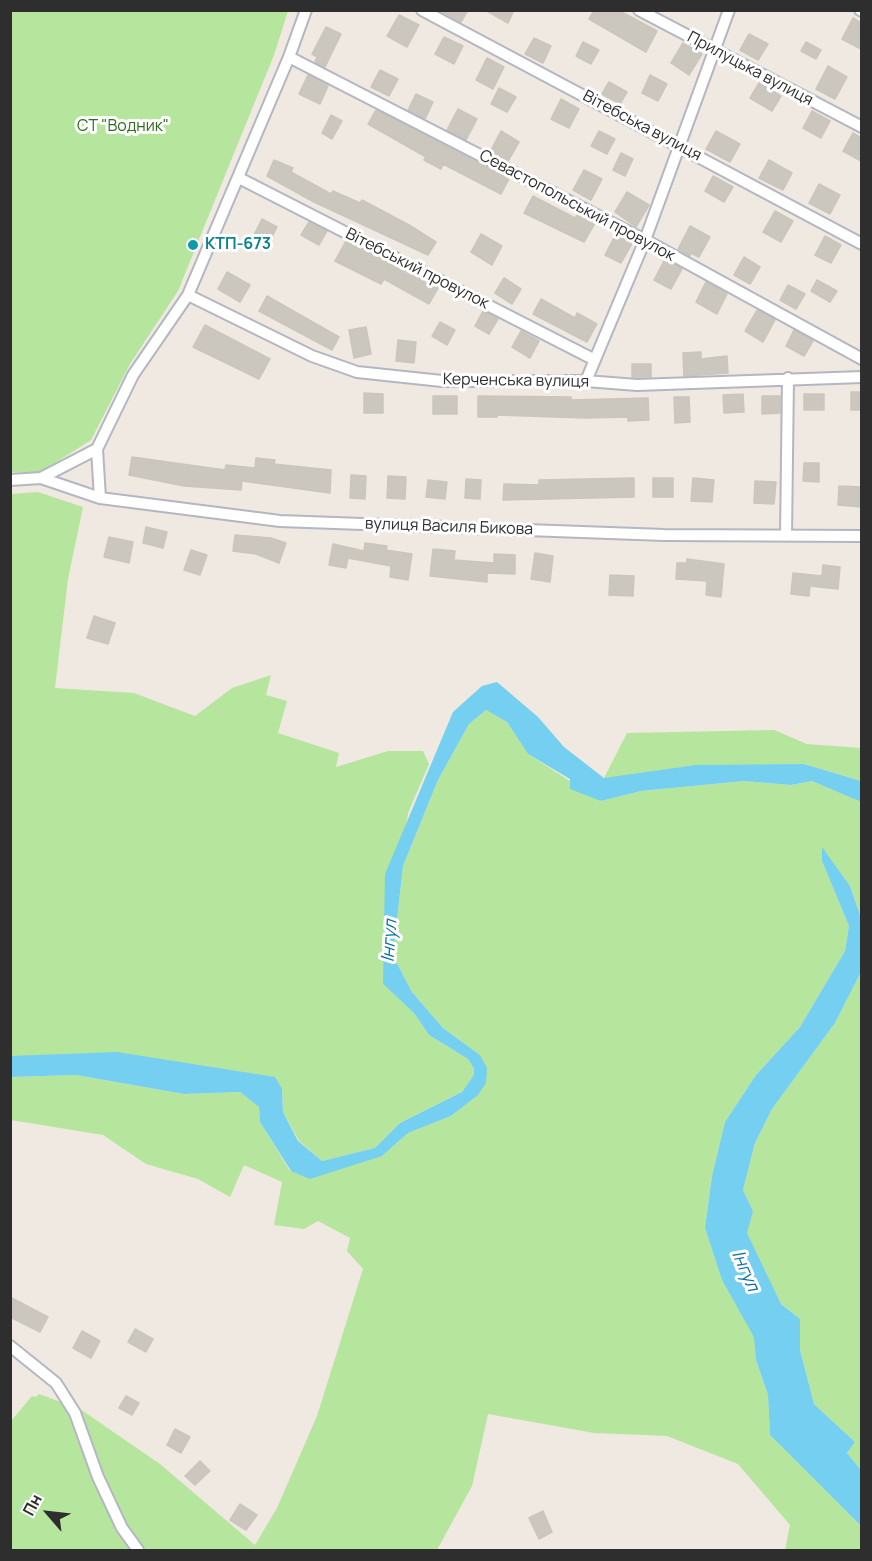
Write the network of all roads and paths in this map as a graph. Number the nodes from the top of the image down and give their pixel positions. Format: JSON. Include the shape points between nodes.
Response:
{"nodes":[{"id":1,"x":306,"y":10,"type":"edge"},
{"id":2,"x":422,"y":10,"type":"edge"},
{"id":3,"x":639,"y":10,"type":"edge"},
{"id":4,"x":729,"y":10,"type":"edge"},
{"id":5,"x":715,"y":50,"type":"junction"},
{"id":6,"x":289,"y":57,"type":"junction"},
{"id":7,"x":861,"y":127,"type":"edge"},
{"id":8,"x":680,"y":146,"type":"junction"},
{"id":9,"x":239,"y":178,"type":"junction"},
{"id":10,"x":645,"y":240,"type":"junction"},
{"id":11,"x":861,"y":244,"type":"edge"},
{"id":12,"x":188,"y":295,"type":"junction"},
{"id":13,"x":861,"y":359,"type":"edge"},
{"id":14,"x":595,"y":360,"type":"junction"},
{"id":15,"x":861,"y":377,"type":"edge"},
{"id":16,"x":788,"y":378,"type":"junction"},
{"id":17,"x":586,"y":381,"type":"junction"},
{"id":18,"x":97,"y":449,"type":"junction"},
{"id":19,"x":41,"y":478,"type":"junction"},
{"id":20,"x":10,"y":480,"type":"edge"},
{"id":21,"x":100,"y":498,"type":"junction"},
{"id":22,"x":786,"y":536,"type":"junction"},
{"id":23,"x":861,"y":536,"type":"edge"},
{"id":24,"x":10,"y":1346,"type":"edge"},
{"id":25,"x":138,"y":1551,"type":"edge"}],
"edges":[{"from":1,"to":6,"type":"street"},
{"from":2,"to":8,"type":"street","name":"Вітебська вулиця"},
{"from":3,"to":5,"type":"street","name":"Прилуцька вулиця"},
{"from":4,"to":5,"type":"street"},
{"from":5,"to":7,"type":"street","name":"Прилуцька вулиця"},
{"from":5,"to":8,"type":"street"},
{"from":6,"to":9,"type":"street"},
{"from":6,"to":10,"type":"street","name":"Севастопольський провулок"},
{"from":8,"to":10,"type":"street"},
{"from":8,"to":11,"type":"street","name":"Вітебська вулиця"},
{"from":9,"to":12,"type":"street"},
{"from":9,"to":14,"type":"street","name":"Вітебський провулок"},
{"from":10,"to":13,"type":"street","name":"Севастопольський провулок"},
{"from":10,"to":14,"type":"street"},
{"from":12,"to":17,"type":"street","name":"Керченська вулиця","via":[[312,356],[357,372],[441,381]]},
{"from":12,"to":18,"type":"street","via":[[133,375]]},
{"from":14,"to":17,"type":"street"},
{"from":15,"to":16,"type":"street","name":"Керченська вулиця"},
{"from":16,"to":17,"type":"street","name":"Керченська вулиця","via":[[708,384]]},
{"from":16,"to":22,"type":"street"},
{"from":18,"to":19,"type":"street"},
{"from":18,"to":21,"type":"street"},
{"from":19,"to":20,"type":"street"},
{"from":19,"to":21,"type":"street","name":"вулиця Василя Бикова"},
{"from":21,"to":22,"type":"street","name":"вулиця Василя Бикова","via":[[280,521]]},
{"from":22,"to":23,"type":"street","name":"вулиця Василя Бикова"},
{"from":24,"to":25,"type":"street","via":[[56,1383],[75,1413],[98,1477],[122,1528]]}]}
